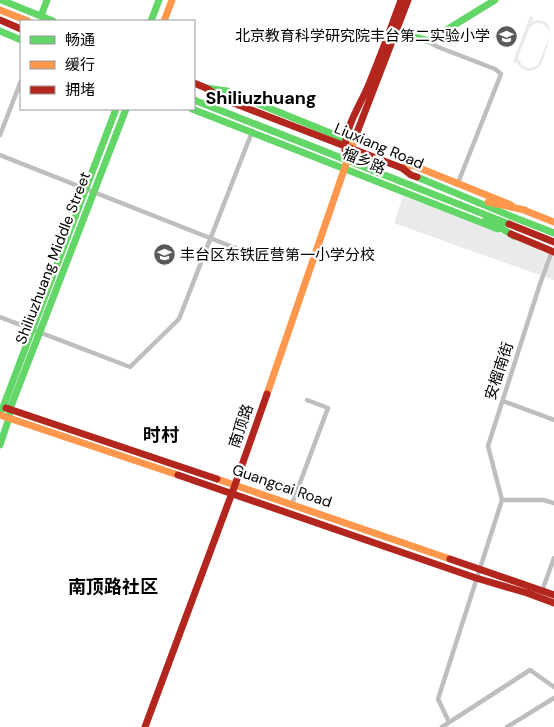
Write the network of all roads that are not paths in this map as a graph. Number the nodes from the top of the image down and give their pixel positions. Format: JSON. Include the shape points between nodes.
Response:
{"nodes":[{"id":1,"x":1,"y":0,"type":"edge"},
{"id":2,"x":47,"y":0,"type":"edge"},
{"id":3,"x":159,"y":0,"type":"edge"},
{"id":4,"x":172,"y":0,"type":"edge"},
{"id":5,"x":401,"y":0,"type":"edge"},
{"id":6,"x":408,"y":0,"type":"edge"},
{"id":7,"x":495,"y":0,"type":"edge"},
{"id":8,"x":0,"y":10,"type":"edge"},
{"id":9,"x":41,"y":16,"type":"junction"},
{"id":10,"x":0,"y":20,"type":"edge"},
{"id":11,"x":25,"y":20,"type":"edge"},
{"id":12,"x":51,"y":20,"type":"edge"},
{"id":13,"x":151,"y":20,"type":"edge"},
{"id":14,"x":164,"y":20,"type":"edge"},
{"id":15,"x":20,"y":29,"type":"edge"},
{"id":16,"x":394,"y":29,"type":"junction"},
{"id":17,"x":0,"y":31,"type":"edge"},
{"id":18,"x":20,"y":40,"type":"edge"},
{"id":19,"x":427,"y":41,"type":"junction"},
{"id":20,"x":195,"y":83,"type":"edge"},
{"id":21,"x":20,"y":84,"type":"edge"},
{"id":22,"x":195,"y":100,"type":"edge"},
{"id":23,"x":116,"y":110,"type":"edge"},
{"id":24,"x":126,"y":110,"type":"edge"},
{"id":25,"x":195,"y":110,"type":"edge"},
{"id":26,"x":252,"y":132,"type":"junction"},
{"id":27,"x":0,"y":135,"type":"edge"},
{"id":28,"x":348,"y":144,"type":"junction"},
{"id":29,"x":0,"y":156,"type":"edge"},
{"id":30,"x":346,"y":160,"type":"junction"},
{"id":31,"x":345,"y":168,"type":"junction"},
{"id":32,"x":402,"y":168,"type":"junction"},
{"id":33,"x":458,"y":184,"type":"junction"},
{"id":34,"x":86,"y":189,"type":"junction"},
{"id":35,"x":94,"y":192,"type":"junction"},
{"id":36,"x":465,"y":197,"type":"junction"},
{"id":37,"x":462,"y":206,"type":"junction"},
{"id":38,"x":525,"y":210,"type":"junction"},
{"id":39,"x":554,"y":222,"type":"edge"},
{"id":40,"x":554,"y":233,"type":"edge"},
{"id":41,"x":514,"y":236,"type":"junction"},
{"id":42,"x":211,"y":238,"type":"junction"},
{"id":43,"x":554,"y":242,"type":"edge"},
{"id":44,"x":553,"y":251,"type":"edge"},
{"id":45,"x":248,"y":253,"type":"dead end"},
{"id":46,"x":0,"y":317,"type":"edge"},
{"id":47,"x":36,"y":332,"type":"junction"},
{"id":48,"x":307,"y":400,"type":"dead end"},
{"id":49,"x":502,"y":401,"type":"junction"},
{"id":50,"x":4,"y":407,"type":"edge"},
{"id":51,"x":0,"y":415,"type":"edge"},
{"id":52,"x":9,"y":418,"type":"junction"},
{"id":53,"x":554,"y":420,"type":"edge"},
{"id":54,"x":0,"y":445,"type":"edge"},
{"id":55,"x":236,"y":485,"type":"junction"},
{"id":56,"x":232,"y":493,"type":"junction"},
{"id":57,"x":502,"y":500,"type":"junction"},
{"id":58,"x":554,"y":502,"type":"edge"},
{"id":59,"x":292,"y":504,"type":"junction"},
{"id":60,"x":554,"y":558,"type":"edge"},
{"id":61,"x":479,"y":569,"type":"junction"},
{"id":62,"x":476,"y":578,"type":"junction"},
{"id":63,"x":542,"y":591,"type":"junction"},
{"id":64,"x":554,"y":595,"type":"edge"},
{"id":65,"x":554,"y":603,"type":"edge"},
{"id":66,"x":554,"y":687,"type":"edge"},
{"id":67,"x":554,"y":698,"type":"edge"},
{"id":68,"x":449,"y":722,"type":"junction"},
{"id":69,"x":145,"y":727,"type":"edge"},
{"id":70,"x":442,"y":727,"type":"edge"},
{"id":71,"x":507,"y":727,"type":"edge"}],
"edges":[{"from":1,"to":9,"type":"main road"},
{"from":2,"to":9,"type":"main road"},
{"from":3,"to":13,"type":"main road"},
{"from":4,"to":14,"type":"main road"},
{"from":5,"to":16,"type":"main road"},
{"from":6,"to":16,"type":"main road"},
{"from":7,"to":19,"type":"main road"},
{"from":8,"to":11,"type":"main road"},
{"from":9,"to":12,"type":"main road"},
{"from":10,"to":15,"type":"main road"},
{"from":16,"to":19,"type":"main road"},
{"from":16,"to":28,"type":"main road","name":"南顶路"},
{"from":17,"to":18,"type":"main road"},
{"from":19,"to":33,"type":"street","via":[[501,74]]},
{"from":20,"to":28,"type":"main road","name":"Liuxiang Road","via":[[223,99]]},
{"from":21,"to":27,"type":"street"},
{"from":22,"to":30,"type":"main road","name":"Liuxiang Road"},
{"from":23,"to":34,"type":"main road","name":"Shiliuzhuang Middle Street"},
{"from":24,"to":35,"type":"main road","name":"Shiliuzhuang Middle Street"},
{"from":25,"to":26,"type":"main road","name":"榴乡路"},
{"from":26,"to":31,"type":"main road","name":"榴乡路"},
{"from":26,"to":42,"type":"street"},
{"from":28,"to":30,"type":"main road","name":"南顶路"},
{"from":28,"to":32,"type":"main road","name":"Liuxiang Road"},
{"from":29,"to":34,"type":"street"},
{"from":30,"to":31,"type":"main road","name":"南顶路"},
{"from":30,"to":37,"type":"main road","name":"Liuxiang Road"},
{"from":31,"to":41,"type":"main road","name":"榴乡路"},
{"from":31,"to":55,"type":"main road","name":"南顶路"},
{"from":32,"to":33,"type":"main road","name":"榴乡路","via":[[412,165]]},
{"from":32,"to":36,"type":"main road","name":"Liuxiang Road","via":[[411,175]]},
{"from":33,"to":38,"type":"main road","name":"榴乡路"},
{"from":34,"to":35,"type":"street"},
{"from":34,"to":47,"type":"main road","name":"Shiliuzhuang Middle Street"},
{"from":35,"to":42,"type":"street"},
{"from":35,"to":47,"type":"main road","name":"Shiliuzhuang Middle Street"},
{"from":36,"to":38,"type":"main road"},
{"from":36,"to":40,"type":"main road","name":"Liuxiang Road"},
{"from":37,"to":41,"type":"main road"},
{"from":37,"to":43,"type":"main road","name":"Liuxiang Road"},
{"from":38,"to":39,"type":"main road","name":"榴乡路"},
{"from":41,"to":44,"type":"main road","name":"榴乡路"},
{"from":42,"to":45,"type":"street"},
{"from":42,"to":47,"type":"street","via":[[179,319],[130,367]]},
{"from":44,"to":49,"type":"street","name":"安榴南街"},
{"from":46,"to":47,"type":"street"},
{"from":47,"to":50,"type":"main road","name":"Shiliuzhuang Middle Street"},
{"from":48,"to":59,"type":"street","via":[[328,408]]},
{"from":49,"to":53,"type":"street"},
{"from":49,"to":57,"type":"street","name":"安榴南街","via":[[488,446]]},
{"from":50,"to":51,"type":"main road"},
{"from":50,"to":52,"type":"main road","name":"Shiliuzhuang Middle Street"},
{"from":50,"to":55,"type":"main road","name":"Guangcai Road"},
{"from":51,"to":52,"type":"main road","name":"Guangcai Road"},
{"from":52,"to":54,"type":"main road","name":"Shiliuzhuang Middle Street"},
{"from":52,"to":56,"type":"main road","name":"Guangcai Road"},
{"from":55,"to":56,"type":"main road","name":"南顶路"},
{"from":55,"to":59,"type":"main road","name":"Guangcai Road"},
{"from":56,"to":62,"type":"main road","name":"Guangcai Road"},
{"from":56,"to":69,"type":"main road","name":"南顶路"},
{"from":57,"to":58,"type":"street"},
{"from":57,"to":61,"type":"street"},
{"from":59,"to":61,"type":"main road","name":"Guangcai Road"},
{"from":60,"to":63,"type":"street"},
{"from":61,"to":62,"type":"street"},
{"from":61,"to":63,"type":"main road","name":"Guangcai Road"},
{"from":62,"to":65,"type":"main road","name":"Guangcai Road"},
{"from":62,"to":68,"type":"street","via":[[438,699]]},
{"from":63,"to":64,"type":"main road","name":"Guangcai Road"},
{"from":66,"to":68,"type":"street","via":[[530,670]]},
{"from":67,"to":71,"type":"street"},
{"from":68,"to":70,"type":"street"}]}
